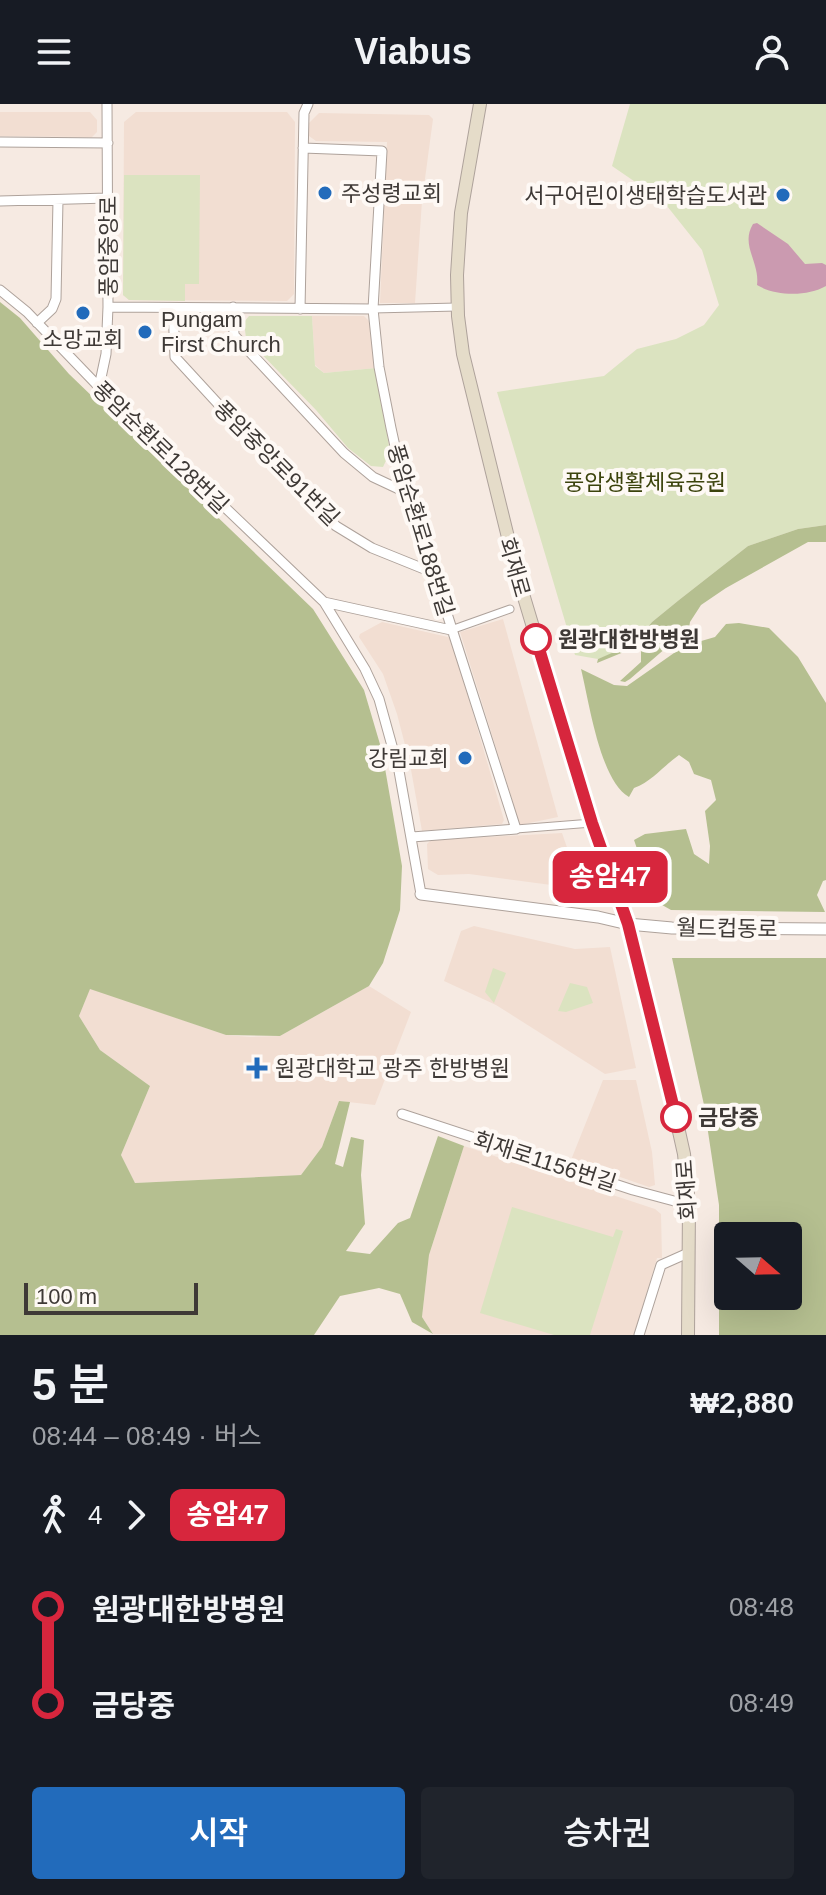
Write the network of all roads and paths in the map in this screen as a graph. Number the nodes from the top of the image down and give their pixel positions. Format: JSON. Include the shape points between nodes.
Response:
{"nodes":[{"id":1,"x":107,"y":104,"type":"edge"},
{"id":2,"x":308,"y":104,"type":"edge"},
{"id":3,"x":480,"y":104,"type":"edge"},
{"id":4,"x":0,"y":142,"type":"edge"},
{"id":5,"x":108,"y":143,"type":"junction"},
{"id":6,"x":303,"y":148,"type":"junction"},
{"id":7,"x":108,"y":198,"type":"junction"},
{"id":8,"x":58,"y":200,"type":"junction"},
{"id":9,"x":0,"y":201,"type":"edge"},
{"id":10,"x":0,"y":290,"type":"edge"},
{"id":11,"x":108,"y":307,"type":"junction"},
{"id":12,"x":233,"y":307,"type":"junction"},
{"id":13,"x":457,"y":307,"type":"junction"},
{"id":14,"x":173,"y":308,"type":"junction"},
{"id":15,"x":300,"y":309,"type":"junction"},
{"id":16,"x":373,"y":309,"type":"junction"},
{"id":17,"x":37,"y":323,"type":"junction"},
{"id":18,"x":99,"y":387,"type":"junction"},
{"id":19,"x":405,"y":492,"type":"junction"},
{"id":20,"x":434,"y":573,"type":"junction"},
{"id":21,"x":324,"y":602,"type":"junction"},
{"id":22,"x":510,"y":609,"type":"dead end"},
{"id":23,"x":451,"y":630,"type":"junction"},
{"id":24,"x":592,"y":823,"type":"junction"},
{"id":25,"x":516,"y":829,"type":"junction"},
{"id":26,"x":412,"y":837,"type":"junction"},
{"id":27,"x":421,"y":894,"type":"joint"},
{"id":28,"x":628,"y":924,"type":"junction"},
{"id":29,"x":826,"y":929,"type":"edge"},
{"id":30,"x":402,"y":1114,"type":"dead end"},
{"id":31,"x":689,"y":1205,"type":"junction"},
{"id":32,"x":688,"y":1253,"type":"junction"},
{"id":33,"x":639,"y":1335,"type":"edge"},
{"id":34,"x":688,"y":1335,"type":"edge"}],
"edges":[{"from":1,"to":5,"type":"street","name":"풍암중앙로"},
{"from":2,"to":6,"type":"street"},
{"from":3,"to":13,"type":"main road","name":"회재로","via":[[461,213]]},
{"from":4,"to":5,"type":"street"},
{"from":5,"to":7,"type":"street","name":"풍암중앙로"},
{"from":6,"to":15,"type":"street"},
{"from":6,"to":16,"type":"street","name":"풍암순환로188번길","via":[[382,151]]},
{"from":7,"to":8,"type":"street"},
{"from":7,"to":11,"type":"street","name":"풍암중앙로"},
{"from":8,"to":9,"type":"street"},
{"from":8,"to":17,"type":"street","via":[[56,299]]},
{"from":10,"to":17,"type":"street","name":"풍암순환로128번길"},
{"from":11,"to":14,"type":"street"},
{"from":11,"to":18,"type":"street","name":"풍암중앙로"},
{"from":12,"to":14,"type":"street"},
{"from":12,"to":15,"type":"street"},
{"from":12,"to":19,"type":"street","via":[[234,335],[251,354],[344,453],[373,477]]},
{"from":13,"to":16,"type":"street"},
{"from":13,"to":24,"type":"main road","name":"회재로","via":[[491,478]]},
{"from":14,"to":20,"type":"street","name":"풍암중앙로91번길","via":[[175,357],[267,457],[336,526],[372,548]]},
{"from":15,"to":16,"type":"street"},
{"from":16,"to":19,"type":"street","name":"풍암순환로188번길","via":[[379,367]]},
{"from":17,"to":18,"type":"street","name":"풍암순환로128번길"},
{"from":18,"to":21,"type":"street","name":"풍암순환로128번길"},
{"from":19,"to":20,"type":"street","name":"풍암순환로188번길"},
{"from":20,"to":23,"type":"street","name":"풍암순환로188번길"},
{"from":21,"to":23,"type":"street"},
{"from":21,"to":26,"type":"street","name":"풍암순환로128번길","via":[[379,699]]},
{"from":22,"to":23,"type":"street"},
{"from":23,"to":25,"type":"street","name":"풍암순환로188번길"},
{"from":24,"to":25,"type":"street"},
{"from":24,"to":28,"type":"main road","name":"회재로"},
{"from":25,"to":26,"type":"street"},
{"from":26,"to":27,"type":"street","name":"풍암순환로128번길"},
{"from":27,"to":28,"type":"street","name":"풍암순환로128번길"},
{"from":28,"to":29,"type":"street","name":"월드컵동로"},
{"from":28,"to":31,"type":"main road","name":"회재로","via":[[684,1154]]},
{"from":30,"to":31,"type":"street","name":"회재로1156번길"},
{"from":31,"to":32,"type":"main road","name":"회재로"},
{"from":32,"to":33,"type":"street","name":"회재로","via":[[661,1265]]},
{"from":32,"to":34,"type":"main road","name":"회재로"}]}
